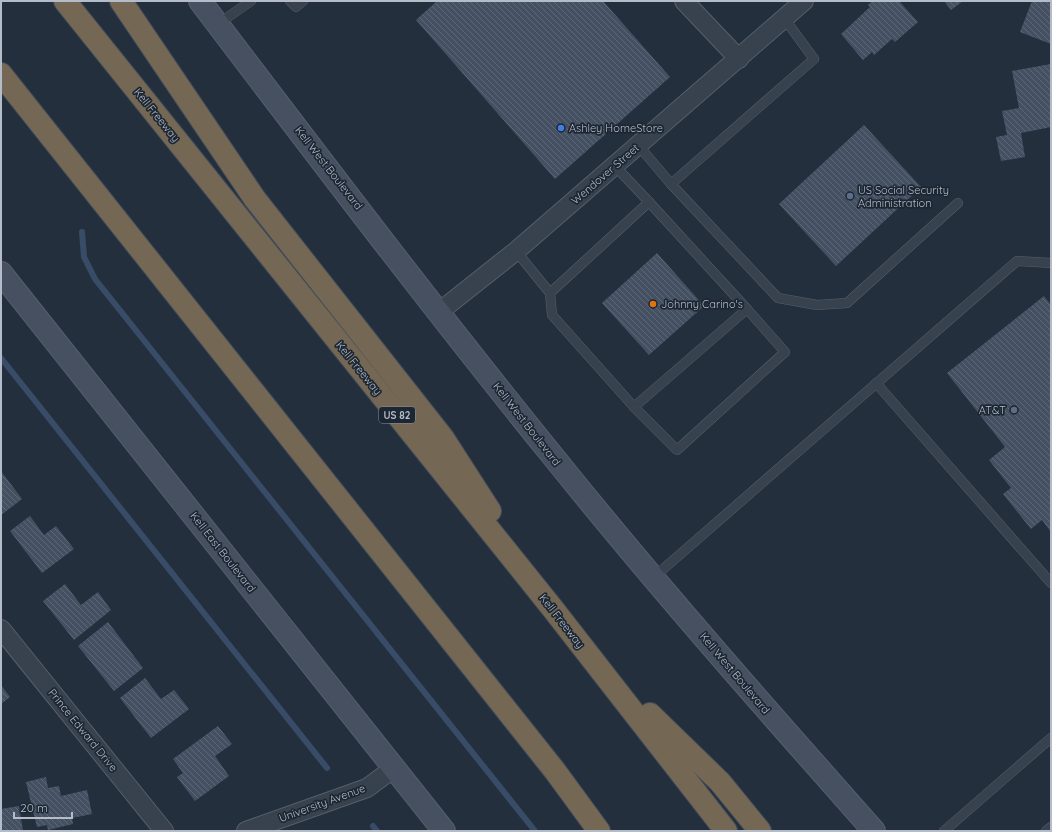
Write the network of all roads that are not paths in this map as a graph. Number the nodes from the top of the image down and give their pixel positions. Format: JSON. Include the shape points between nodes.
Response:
{"nodes":[{"id":1,"x":65,"y":1,"type":"edge"},
{"id":2,"x":120,"y":1,"type":"edge"},
{"id":3,"x":200,"y":1,"type":"edge"},
{"id":4,"x":252,"y":1,"type":"edge"},
{"id":5,"x":290,"y":1,"type":"edge"},
{"id":6,"x":303,"y":1,"type":"edge"},
{"id":7,"x":684,"y":1,"type":"edge"},
{"id":8,"x":804,"y":1,"type":"edge"},
{"id":9,"x":784,"y":18,"type":"junction"},
{"id":10,"x":218,"y":24,"type":"junction"},
{"id":11,"x":738,"y":59,"type":"junction"},
{"id":12,"x":1,"y":74,"type":"edge"},
{"id":13,"x":638,"y":145,"type":"junction"},
{"id":14,"x":614,"y":165,"type":"junction"},
{"id":15,"x":671,"y":184,"type":"junction"},
{"id":16,"x":649,"y":202,"type":"junction"},
{"id":17,"x":958,"y":203,"type":"dead end"},
{"id":18,"x":516,"y":250,"type":"junction"},
{"id":19,"x":1051,"y":263,"type":"edge"},
{"id":20,"x":1,"y":273,"type":"edge"},
{"id":21,"x":550,"y":293,"type":"junction"},
{"id":22,"x":747,"y":310,"type":"junction"},
{"id":23,"x":439,"y":312,"type":"junction"},
{"id":24,"x":876,"y":383,"type":"junction"},
{"id":25,"x":634,"y":407,"type":"junction"},
{"id":26,"x":654,"y":578,"type":"junction"},
{"id":27,"x":1051,"y":583,"type":"edge"},
{"id":28,"x":553,"y":609,"type":"junction"},
{"id":29,"x":1,"y":629,"type":"edge"},
{"id":30,"x":593,"y":660,"type":"junction"},
{"id":31,"x":1051,"y":738,"type":"edge"},
{"id":32,"x":394,"y":768,"type":"junction"},
{"id":33,"x":555,"y":771,"type":"junction"},
{"id":34,"x":1051,"y":827,"type":"edge"},
{"id":35,"x":164,"y":831,"type":"edge"},
{"id":36,"x":246,"y":831,"type":"edge"},
{"id":37,"x":444,"y":831,"type":"edge"},
{"id":38,"x":592,"y":831,"type":"edge"},
{"id":39,"x":599,"y":831,"type":"edge"},
{"id":40,"x":726,"y":831,"type":"edge"},
{"id":41,"x":760,"y":831,"type":"edge"},
{"id":42,"x":874,"y":831,"type":"edge"},
{"id":43,"x":944,"y":831,"type":"edge"},
{"id":44,"x":1046,"y":831,"type":"edge"}],
"edges":[{"from":1,"to":28,"type":"highway","name":"Kell Freeway","number":"US 82"},
{"from":2,"to":28,"type":"highway","via":[[255,199],[443,438]]},
{"from":3,"to":10,"type":"main road","name":"Kell West Boulevard"},
{"from":4,"to":10,"type":"lane"},
{"from":5,"to":6,"type":"lane","via":[[296,7]]},
{"from":7,"to":11,"type":"street"},
{"from":8,"to":9,"type":"street","name":"Wendover Street"},
{"from":9,"to":11,"type":"street","name":"Wendover Street"},
{"from":9,"to":15,"type":"lane","via":[[814,59]]},
{"from":10,"to":23,"type":"main road","name":"Kell West Boulevard"},
{"from":11,"to":13,"type":"street","name":"Wendover Street"},
{"from":12,"to":33,"type":"highway"},
{"from":13,"to":14,"type":"street","name":"Wendover Street"},
{"from":13,"to":15,"type":"lane"},
{"from":14,"to":16,"type":"lane"},
{"from":14,"to":18,"type":"street","name":"Wendover Street"},
{"from":15,"to":17,"type":"lane","via":[[778,298],[817,305],[847,303]]},
{"from":16,"to":21,"type":"lane"},
{"from":16,"to":22,"type":"lane"},
{"from":18,"to":21,"type":"lane"},
{"from":18,"to":23,"type":"street","name":"Wendover Street"},
{"from":19,"to":24,"type":"lane","via":[[1017,261]]},
{"from":20,"to":32,"type":"main road","name":"Kell East Boulevard"},
{"from":21,"to":25,"type":"lane","via":[[552,315]]},
{"from":22,"to":25,"type":"lane"},
{"from":22,"to":25,"type":"lane","via":[[785,352],[677,450]]},
{"from":23,"to":26,"type":"main road","name":"Kell West Boulevard","via":[[556,461]]},
{"from":24,"to":26,"type":"lane"},
{"from":24,"to":27,"type":"lane"},
{"from":26,"to":42,"type":"main road","name":"Kell West Boulevard"},
{"from":28,"to":30,"type":"highway","name":"Kell Freeway","number":"US 82"},
{"from":29,"to":35,"type":"street","name":"Prince Edward Drive"},
{"from":30,"to":40,"type":"highway","name":"Kell Freeway","number":"US 82"},
{"from":30,"to":41,"type":"highway","via":[[720,782]]},
{"from":31,"to":43,"type":"lane"},
{"from":32,"to":36,"type":"street","name":"University Avenue","via":[[367,788]]},
{"from":32,"to":37,"type":"main road","name":"Kell East Boulevard"},
{"from":33,"to":38,"type":"highway"},
{"from":33,"to":39,"type":"highway"},
{"from":34,"to":44,"type":"lane"}]}
